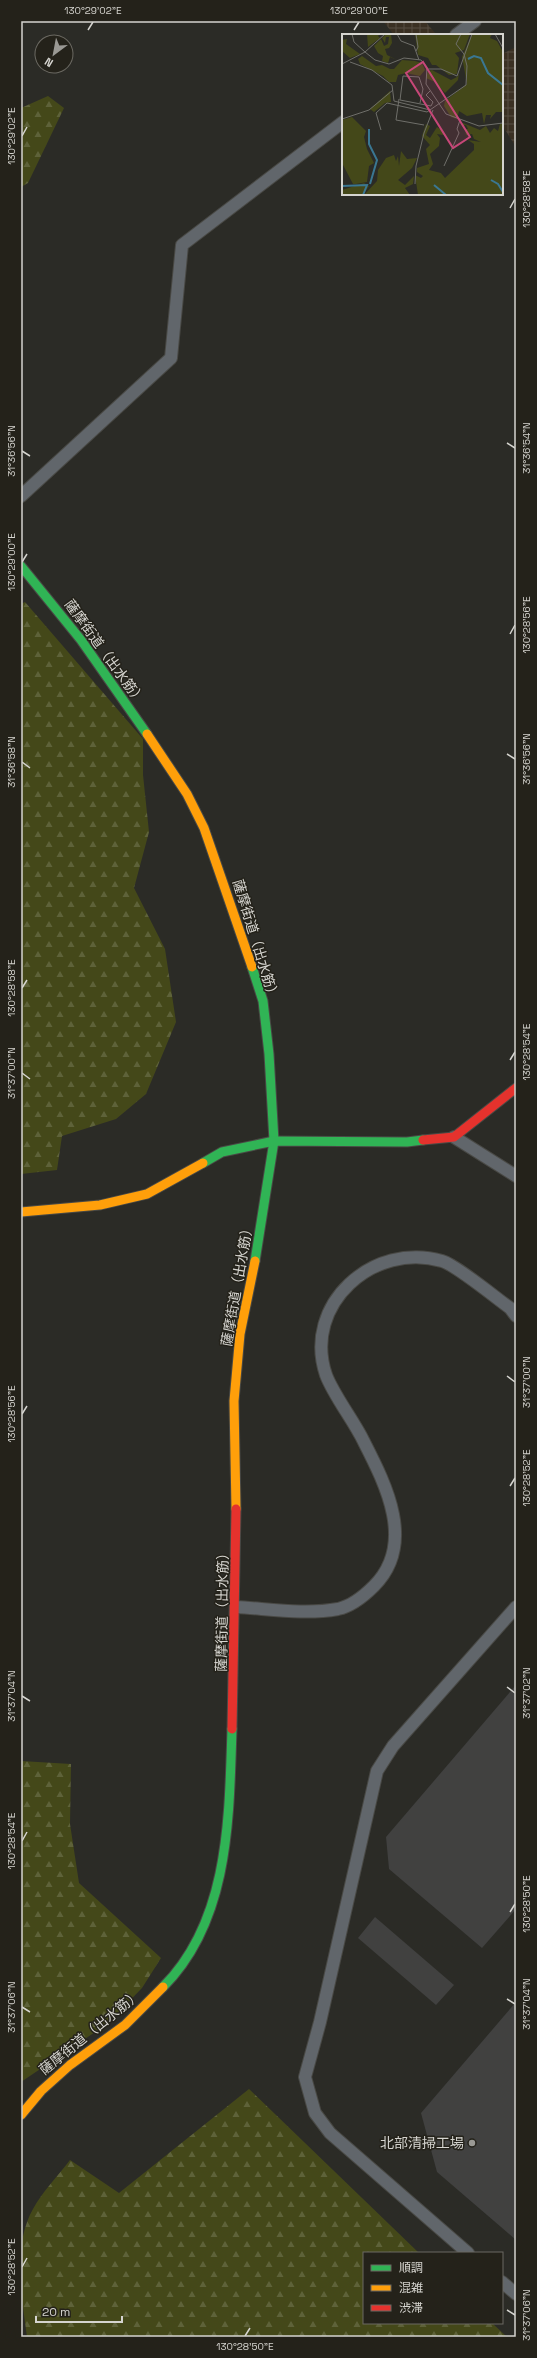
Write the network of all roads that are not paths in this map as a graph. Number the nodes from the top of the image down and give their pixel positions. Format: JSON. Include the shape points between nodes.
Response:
{"nodes":[{"id":1,"x":475,"y":21,"type":"edge"},
{"id":2,"x":457,"y":34,"type":"edge"},
{"id":3,"x":342,"y":123,"type":"edge"},
{"id":4,"x":21,"y":496,"type":"edge"},
{"id":5,"x":21,"y":566,"type":"edge"},
{"id":6,"x":516,"y":1088,"type":"edge"},
{"id":7,"x":454,"y":1137,"type":"junction"},
{"id":8,"x":274,"y":1141,"type":"junction"},
{"id":9,"x":516,"y":1176,"type":"edge"},
{"id":10,"x":21,"y":1212,"type":"edge"},
{"id":11,"x":516,"y":1316,"type":"edge"},
{"id":12,"x":236,"y":1606,"type":"junction"},
{"id":13,"x":516,"y":1607,"type":"edge"},
{"id":14,"x":21,"y":2115,"type":"edge"},
{"id":15,"x":467,"y":2252,"type":"edge"},
{"id":16,"x":503,"y":2283,"type":"edge"},
{"id":17,"x":516,"y":2294,"type":"edge"}],
"edges":[{"from":1,"to":2,"type":"lane"},
{"from":3,"to":4,"type":"lane","via":[[182,245],[172,358]]},
{"from":5,"to":8,"type":"street","name":"薩摩街道（出水筋）","via":[[82,640],[115,686],[187,794],[204,828],[263,1001]]},
{"from":6,"to":7,"type":"street"},
{"from":7,"to":8,"type":"street","via":[[407,1142]]},
{"from":7,"to":9,"type":"lane"},
{"from":8,"to":10,"type":"street","via":[[222,1152],[147,1194],[100,1205]]},
{"from":8,"to":12,"type":"street","name":"薩摩街道（出水筋）","via":[[260,1234],[240,1334],[234,1401]]},
{"from":11,"to":12,"type":"lane","via":[[510,1308],[444,1261],[424,1257],[400,1257],[372,1266],[358,1275],[339,1295],[329,1313],[322,1349],[326,1375],[364,1442],[393,1506],[394,1555],[384,1576],[364,1597],[341,1608],[312,1612]]},
{"from":12,"to":14,"type":"street","name":"薩摩街道（出水筋）","via":[[228,1820],[212,1907],[195,1945],[176,1974],[125,2025],[70,2064],[41,2091]]},
{"from":13,"to":15,"type":"lane","via":[[393,1746],[377,1771],[320,2022],[305,2077],[315,2113],[330,2133]]},
{"from":16,"to":17,"type":"lane"}]}
